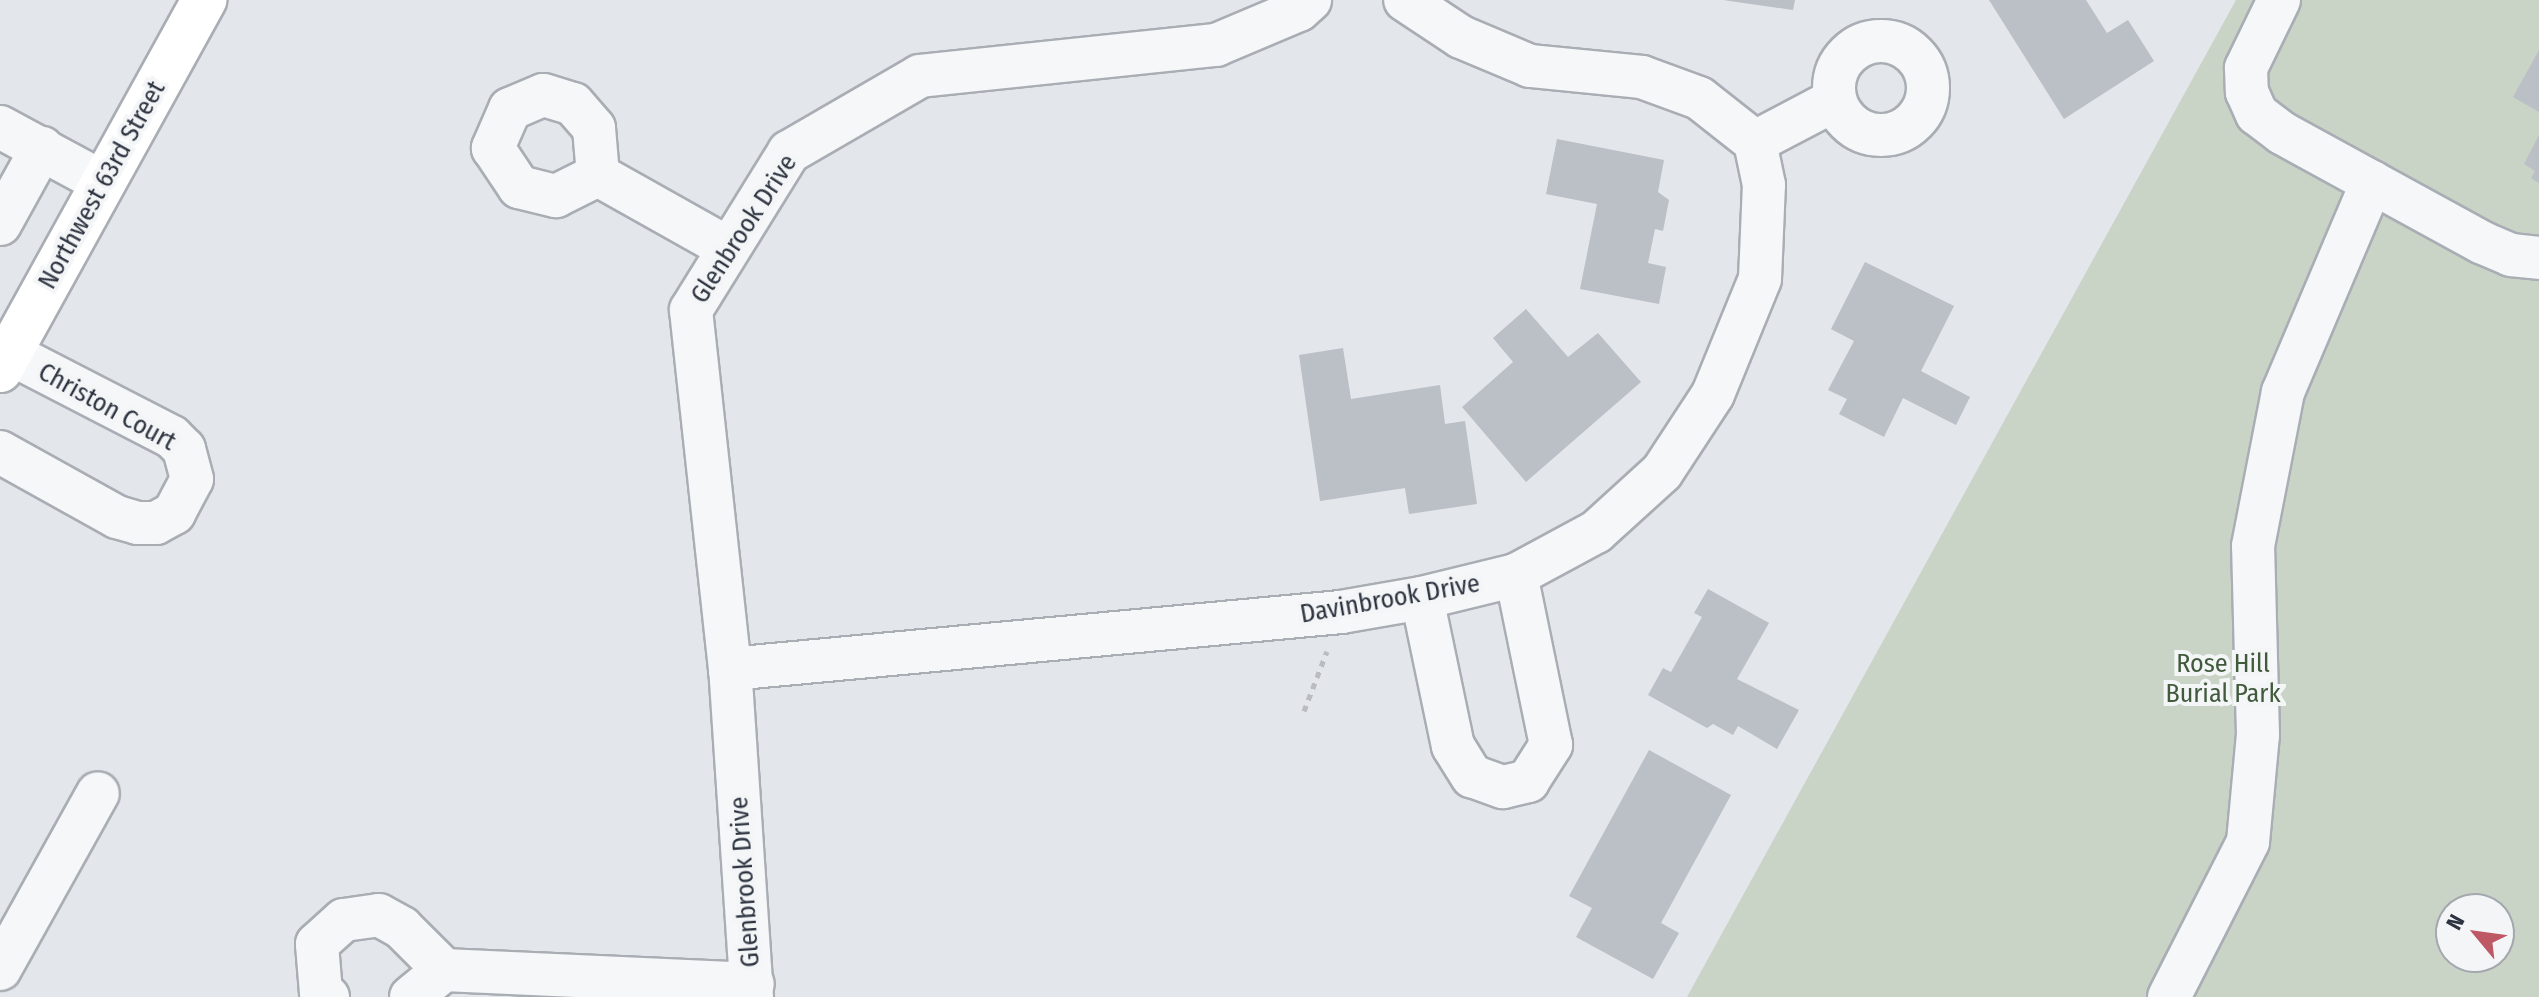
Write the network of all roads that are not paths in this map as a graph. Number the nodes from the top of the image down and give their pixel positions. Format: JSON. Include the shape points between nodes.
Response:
{"nodes":[{"id":1,"x":204,"y":0,"type":"edge"},
{"id":2,"x":1310,"y":0,"type":"edge"},
{"id":3,"x":1405,"y":0,"type":"edge"},
{"id":4,"x":2279,"y":0,"type":"edge"},
{"id":5,"x":1835,"y":100,"type":"dead end"},
{"id":6,"x":0,"y":127,"type":"edge"},
{"id":7,"x":1755,"y":142,"type":"junction"},
{"id":8,"x":42,"y":148,"type":"junction"},
{"id":9,"x":598,"y":175,"type":"dead end"},
{"id":10,"x":2372,"y":182,"type":"junction"},
{"id":11,"x":104,"y":183,"type":"junction"},
{"id":12,"x":0,"y":224,"type":"edge"},
{"id":13,"x":728,"y":248,"type":"junction"},
{"id":14,"x":2539,"y":258,"type":"edge"},
{"id":15,"x":5,"y":362,"type":"edge"},
{"id":16,"x":0,"y":452,"type":"edge"},
{"id":17,"x":1516,"y":575,"type":"junction"},
{"id":18,"x":1422,"y":598,"type":"junction"},
{"id":19,"x":730,"y":669,"type":"junction"},
{"id":20,"x":98,"y":793,"type":"dead end"},
{"id":21,"x":0,"y":969,"type":"edge"},
{"id":22,"x":444,"y":970,"type":"junction"},
{"id":23,"x":752,"y":990,"type":"edge"},
{"id":24,"x":328,"y":997,"type":"edge"},
{"id":25,"x":411,"y":997,"type":"edge"},
{"id":26,"x":2169,"y":997,"type":"edge"}],
"edges":[{"from":1,"to":11,"type":"main road","name":"Northwest 63rd Street"},
{"from":2,"to":13,"type":"street","name":"Glenbrook Drive","via":[[1299,10],[1216,45],[920,76],[789,152]]},
{"from":3,"to":7,"type":"street","via":[[1461,37],[1530,66],[1642,77],[1699,98]]},
{"from":4,"to":10,"type":"street","via":[[2246,68],[2247,92],[2257,114]]},
{"from":5,"to":7,"type":"street"},
{"from":6,"to":8,"type":"street"},
{"from":7,"to":17,"type":"street","name":"Davinbrook Drive","via":[[1764,185],[1760,279],[1713,394],[1662,472],[1596,532]]},
{"from":8,"to":11,"type":"street"},
{"from":8,"to":12,"type":"street"},
{"from":9,"to":13,"type":"street"},
{"from":10,"to":14,"type":"street","via":[[2483,243],[2511,255]]},
{"from":10,"to":26,"type":"street","via":[[2283,392],[2253,546],[2258,735],[2248,842]]},
{"from":11,"to":15,"type":"main road","name":"Northwest 63rd Street"},
{"from":13,"to":19,"type":"street","name":"Glenbrook Drive","via":[[691,310]]},
{"from":15,"to":16,"type":"street","name":"Christon Court","via":[[172,437],[184,449],[192,479],[174,513],[156,523],[138,523],[117,517]]},
{"from":17,"to":18,"type":"street","name":"Davinbrook Drive"},
{"from":17,"to":18,"type":"street","via":[[1551,745],[1528,781],[1503,787],[1472,776],[1453,746]]},
{"from":18,"to":19,"type":"street","name":"Davinbrook Drive","via":[[1341,612]]},
{"from":19,"to":23,"type":"street","name":"Glenbrook Drive"},
{"from":20,"to":21,"type":"street"},
{"from":22,"to":23,"type":"street"},
{"from":22,"to":24,"type":"street","via":[[402,928],[379,915],[344,920],[317,944],[321,993]]},
{"from":22,"to":25,"type":"street"}]}
